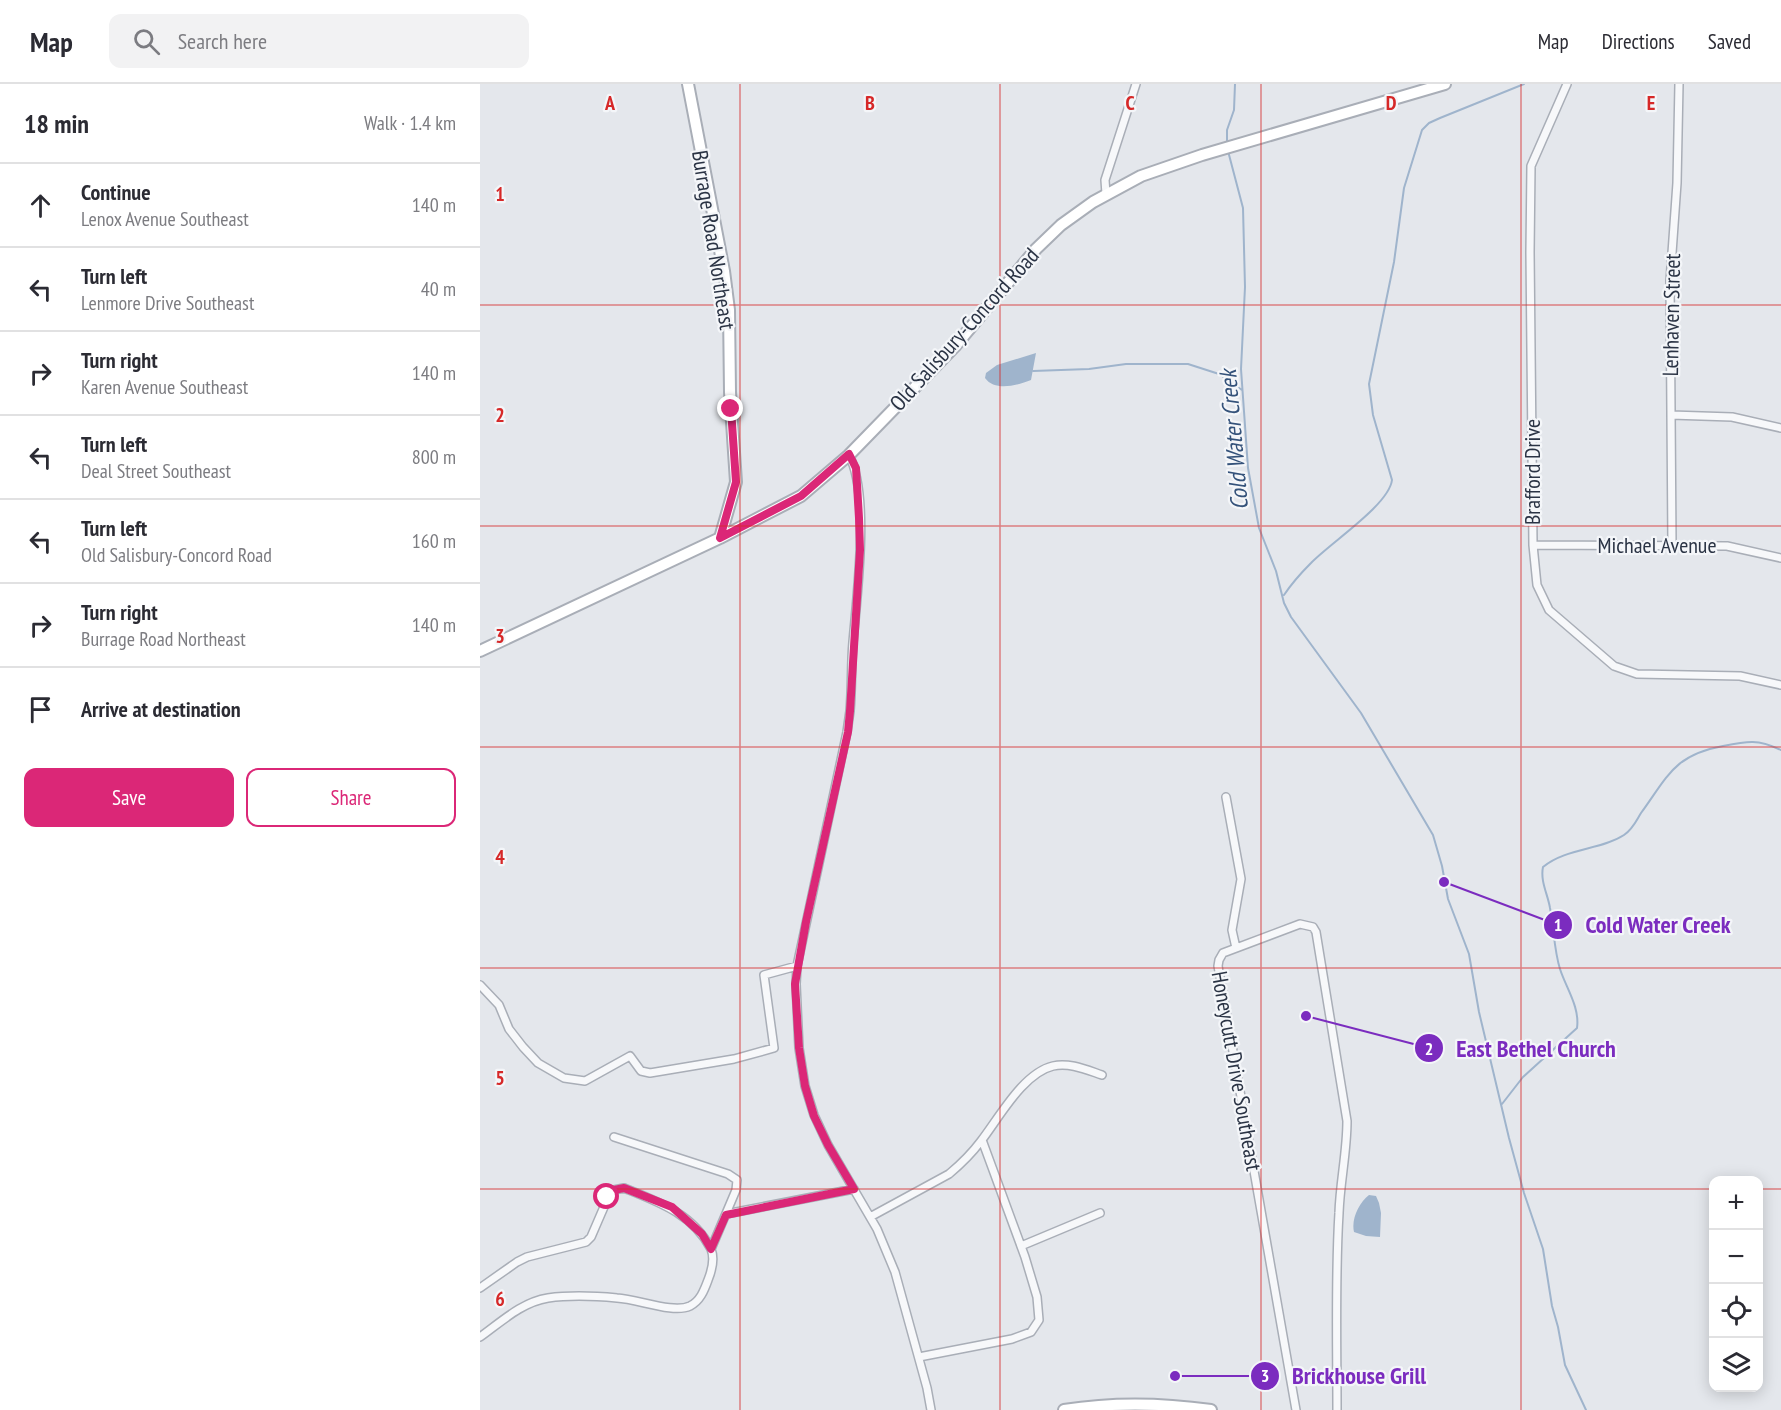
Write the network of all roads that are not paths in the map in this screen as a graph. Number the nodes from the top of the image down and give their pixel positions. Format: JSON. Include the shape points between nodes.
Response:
{"nodes":[{"id":1,"x":688,"y":84,"type":"edge"},
{"id":2,"x":1136,"y":84,"type":"edge"},
{"id":3,"x":1445,"y":84,"type":"edge"},
{"id":4,"x":1567,"y":84,"type":"edge"},
{"id":5,"x":1679,"y":84,"type":"edge"},
{"id":6,"x":1106,"y":194,"type":"junction"},
{"id":7,"x":1671,"y":415,"type":"junction"},
{"id":8,"x":1781,"y":428,"type":"edge"},
{"id":9,"x":849,"y":454,"type":"junction"},
{"id":10,"x":720,"y":538,"type":"junction"},
{"id":11,"x":1533,"y":545,"type":"junction"},
{"id":12,"x":1672,"y":545,"type":"junction"},
{"id":13,"x":1781,"y":558,"type":"edge"},
{"id":14,"x":480,"y":651,"type":"edge"},
{"id":15,"x":1781,"y":685,"type":"edge"},
{"id":16,"x":1226,"y":797,"type":"dead end"},
{"id":17,"x":1236,"y":948,"type":"junction"},
{"id":18,"x":797,"y":966,"type":"junction"},
{"id":19,"x":480,"y":985,"type":"edge"},
{"id":20,"x":1102,"y":1075,"type":"dead end"},
{"id":21,"x":614,"y":1137,"type":"dead end"},
{"id":22,"x":982,"y":1140,"type":"junction"},
{"id":23,"x":854,"y":1189,"type":"junction"},
{"id":24,"x":1100,"y":1213,"type":"dead end"},
{"id":25,"x":726,"y":1215,"type":"junction"},
{"id":26,"x":870,"y":1217,"type":"junction"},
{"id":27,"x":1021,"y":1246,"type":"junction"},
{"id":28,"x":711,"y":1249,"type":"junction"},
{"id":29,"x":480,"y":1288,"type":"edge"},
{"id":30,"x":480,"y":1337,"type":"edge"},
{"id":31,"x":919,"y":1358,"type":"junction"},
{"id":32,"x":931,"y":1410,"type":"edge"},
{"id":33,"x":1064,"y":1410,"type":"edge"},
{"id":34,"x":1211,"y":1410,"type":"edge"},
{"id":35,"x":1296,"y":1410,"type":"edge"},
{"id":36,"x":1337,"y":1410,"type":"edge"}],
"edges":[{"from":1,"to":10,"type":"main road","name":"Burrage Road Northeast","via":[[729,310],[736,482]]},
{"from":2,"to":6,"type":"street","via":[[1105,180]]},
{"from":3,"to":6,"type":"main road","name":"Old Salisbury-Concord Road","via":[[1202,155],[1141,176]]},
{"from":4,"to":11,"type":"street","name":"Brafford Drive","via":[[1532,166]]},
{"from":5,"to":7,"type":"street","name":"Lenhaven Street","via":[[1670,281]]},
{"from":6,"to":9,"type":"main road","name":"Old Salisbury-Concord Road","via":[[1061,225],[1036,249],[956,345]]},
{"from":7,"to":8,"type":"street","via":[[1732,417]]},
{"from":7,"to":12,"type":"street","name":"Lenhaven Street"},
{"from":9,"to":10,"type":"main road","name":"Old Salisbury-Concord Road","via":[[801,496]]},
{"from":9,"to":18,"type":"street","via":[[856,468],[860,550],[850,711]]},
{"from":10,"to":14,"type":"main road","name":"Old Salisbury-Concord Road"},
{"from":11,"to":12,"type":"street","name":"Michael Avenue"},
{"from":11,"to":15,"type":"street","name":"Brafford Drive","via":[[1537,585],[1549,610],[1614,666],[1637,674],[1740,676]]},
{"from":12,"to":13,"type":"street","name":"Michael Avenue","via":[[1727,546]]},
{"from":16,"to":17,"type":"street","via":[[1241,879],[1232,930]]},
{"from":17,"to":35,"type":"street","name":"Honeycutt Drive Southeast","via":[[1223,952],[1218,971]]},
{"from":17,"to":36,"type":"street","name":"Honeycutt Drive Southeast","via":[[1300,924],[1313,927],[1318,943],[1347,1121],[1336,1280]]},
{"from":18,"to":19,"type":"street","via":[[764,975],[774,1048],[650,1073],[641,1071],[630,1056],[585,1081],[564,1077],[538,1064],[509,1029],[499,1005]]},
{"from":18,"to":23,"type":"street","via":[[796,1019],[805,1086],[814,1116]]},
{"from":20,"to":22,"type":"street","via":[[1064,1065],[1039,1071],[1018,1091]]},
{"from":21,"to":25,"type":"street","via":[[734,1177],[735,1190]]},
{"from":22,"to":26,"type":"street","via":[[949,1174]]},
{"from":22,"to":27,"type":"street"},
{"from":23,"to":25,"type":"street"},
{"from":23,"to":26,"type":"street"},
{"from":24,"to":27,"type":"street"},
{"from":25,"to":28,"type":"street"},
{"from":26,"to":31,"type":"street","via":[[895,1272]]},
{"from":27,"to":31,"type":"street","via":[[1039,1306],[1035,1328],[1012,1339]]},
{"from":28,"to":29,"type":"street","via":[[702,1234],[672,1207],[619,1188],[610,1193],[586,1242],[527,1257]]},
{"from":28,"to":30,"type":"street","via":[[712,1270],[704,1291],[690,1306],[672,1309],[615,1297],[548,1298],[522,1307]]},
{"from":31,"to":32,"type":"street"},
{"from":33,"to":34,"type":"main road","via":[[1106,1405]]}]}
